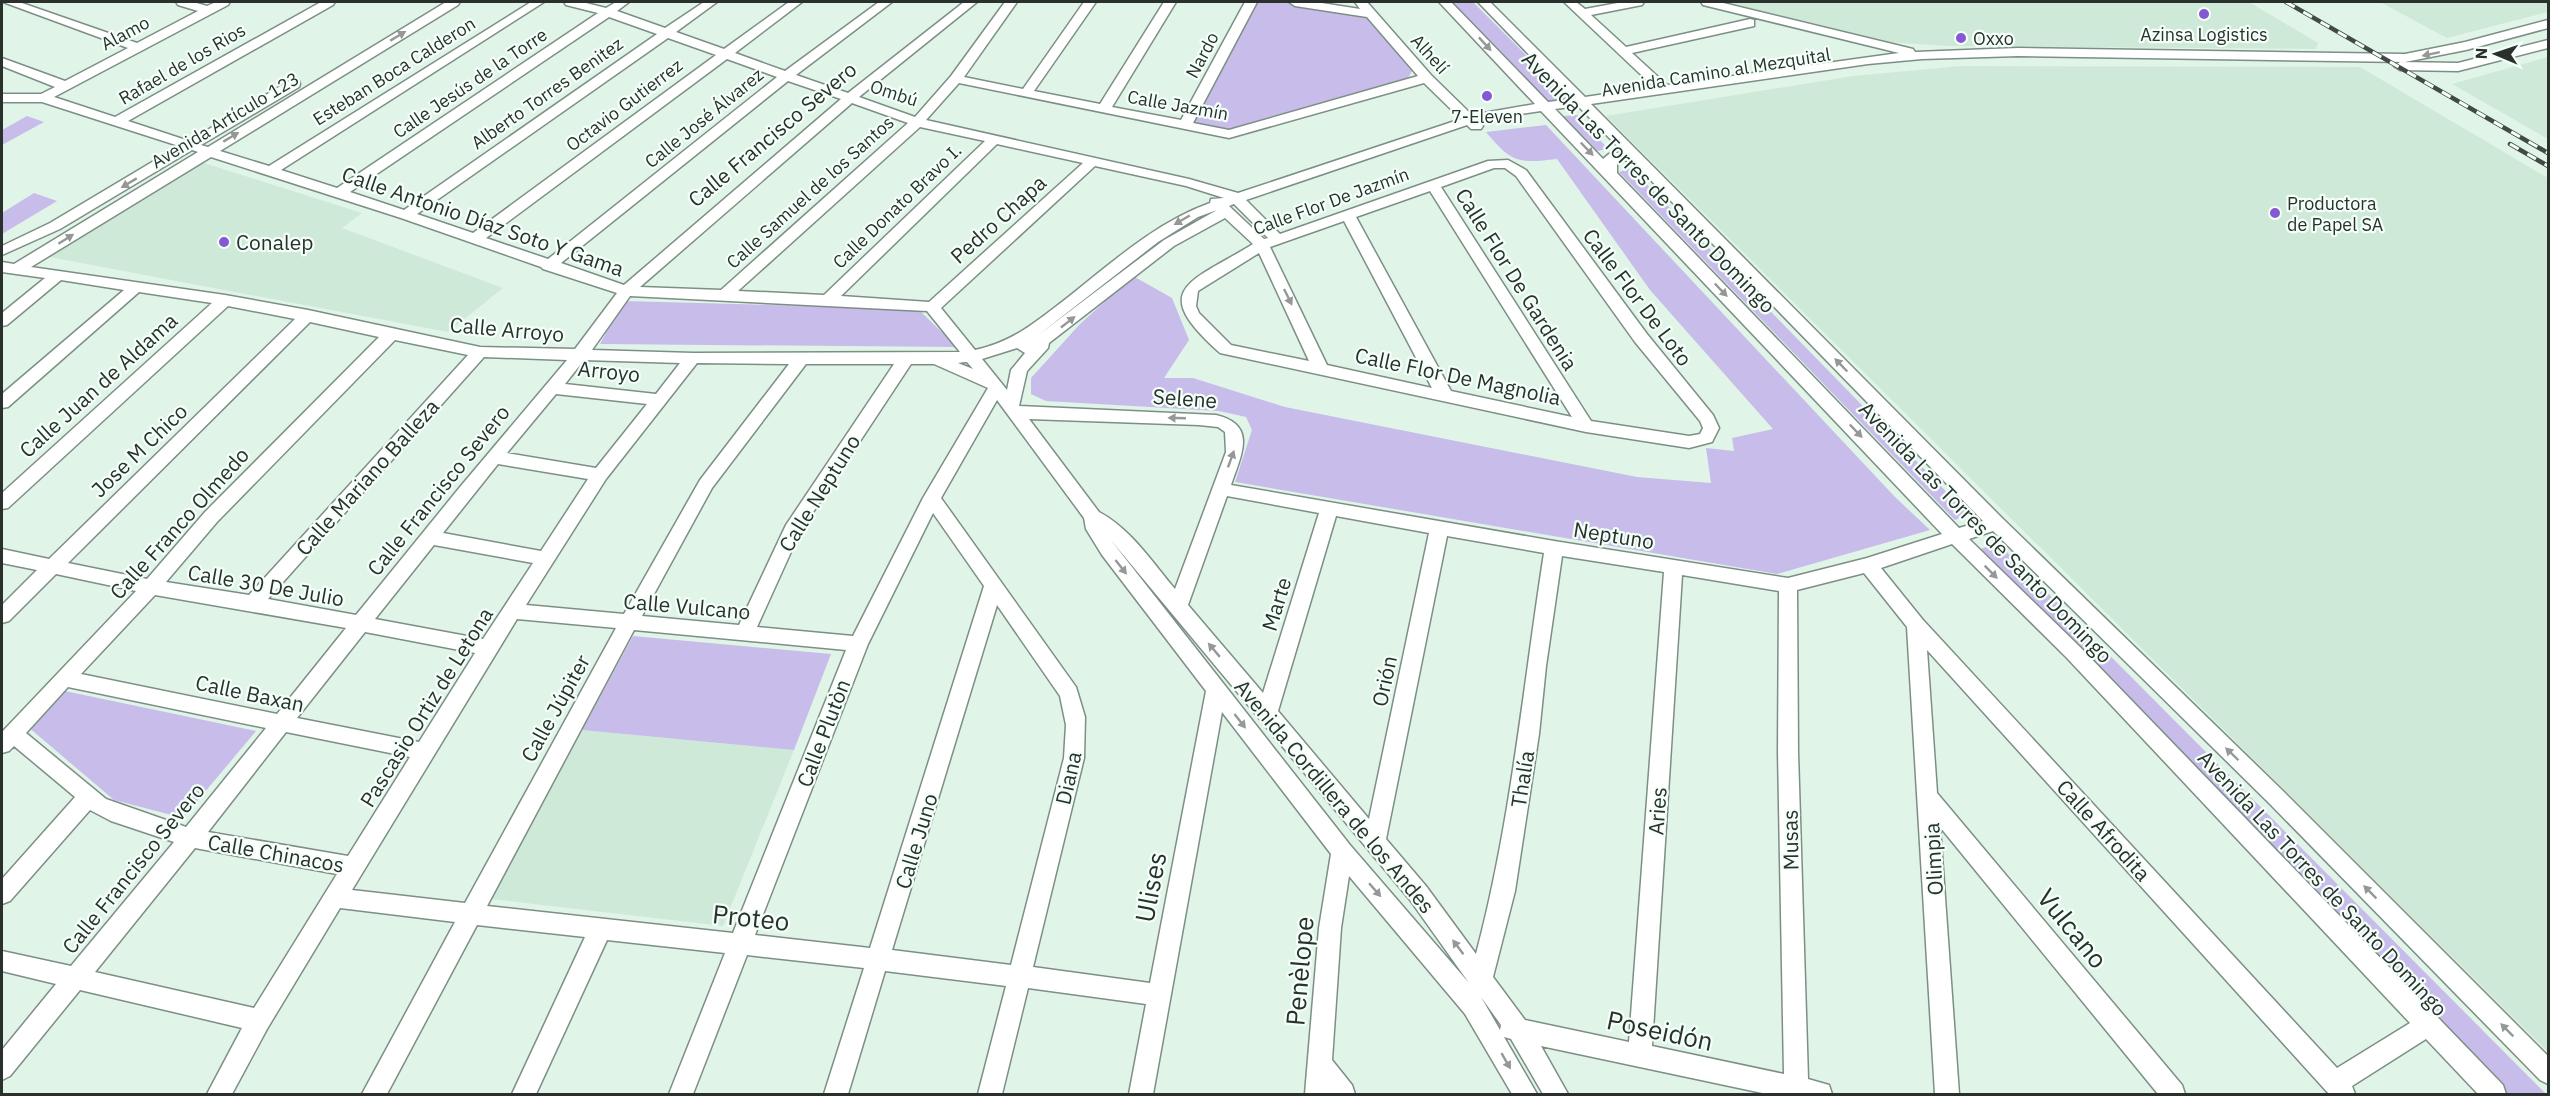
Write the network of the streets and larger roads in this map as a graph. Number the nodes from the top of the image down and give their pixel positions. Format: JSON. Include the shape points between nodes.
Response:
{"nodes":[{"id":1,"x":9,"y":2,"type":"edge"},
{"id":2,"x":182,"y":2,"type":"edge"},
{"id":3,"x":225,"y":2,"type":"edge"},
{"id":4,"x":329,"y":2,"type":"edge"},
{"id":5,"x":432,"y":2,"type":"edge"},
{"id":6,"x":454,"y":2,"type":"edge"},
{"id":7,"x":538,"y":2,"type":"edge"},
{"id":8,"x":570,"y":2,"type":"edge"},
{"id":9,"x":623,"y":2,"type":"edge"},
{"id":10,"x":711,"y":2,"type":"edge"},
{"id":11,"x":796,"y":2,"type":"edge"},
{"id":12,"x":886,"y":2,"type":"edge"},
{"id":13,"x":971,"y":2,"type":"edge"},
{"id":14,"x":1011,"y":2,"type":"edge"},
{"id":15,"x":1090,"y":2,"type":"edge"},
{"id":16,"x":1170,"y":2,"type":"edge"},
{"id":17,"x":1251,"y":2,"type":"edge"},
{"id":18,"x":1295,"y":2,"type":"edge"},
{"id":19,"x":1361,"y":2,"type":"edge"},
{"id":20,"x":1445,"y":2,"type":"edge"},
{"id":21,"x":1484,"y":2,"type":"edge"},
{"id":22,"x":1570,"y":2,"type":"edge"},
{"id":23,"x":1638,"y":2,"type":"edge"},
{"id":24,"x":1707,"y":2,"type":"edge"},
{"id":25,"x":208,"y":10,"type":"junction"},
{"id":26,"x":607,"y":12,"type":"junction"},
{"id":27,"x":1583,"y":13,"type":"junction"},
{"id":28,"x":1371,"y":14,"type":"junction"},
{"id":29,"x":1750,"y":22,"type":"dead end"},
{"id":30,"x":2548,"y":24,"type":"edge"},
{"id":31,"x":665,"y":32,"type":"junction"},
{"id":32,"x":2548,"y":44,"type":"edge"},
{"id":33,"x":2466,"y":46,"type":"junction"},
{"id":34,"x":137,"y":47,"type":"junction"},
{"id":35,"x":1625,"y":51,"type":"junction"},
{"id":36,"x":723,"y":54,"type":"junction"},
{"id":37,"x":1928,"y":59,"type":"junction"},
{"id":38,"x":2491,"y":59,"type":"junction"},
{"id":39,"x":2,"y":62,"type":"edge"},
{"id":40,"x":786,"y":76,"type":"junction"},
{"id":41,"x":1426,"y":78,"type":"junction"},
{"id":42,"x":956,"y":79,"type":"junction"},
{"id":43,"x":65,"y":86,"type":"junction"},
{"id":44,"x":1665,"y":90,"type":"junction"},
{"id":45,"x":1026,"y":93,"type":"junction"},
{"id":46,"x":2,"y":98,"type":"edge"},
{"id":47,"x":43,"y":98,"type":"junction"},
{"id":48,"x":849,"y":99,"type":"junction"},
{"id":49,"x":1588,"y":106,"type":"junction"},
{"id":50,"x":1104,"y":109,"type":"junction"},
{"id":51,"x":1550,"y":111,"type":"junction"},
{"id":52,"x":116,"y":122,"type":"junction"},
{"id":53,"x":917,"y":122,"type":"junction"},
{"id":54,"x":1473,"y":123,"type":"junction"},
{"id":55,"x":1185,"y":126,"type":"junction"},
{"id":56,"x":994,"y":140,"type":"junction"},
{"id":57,"x":190,"y":146,"type":"junction"},
{"id":58,"x":207,"y":152,"type":"junction"},
{"id":59,"x":1640,"y":159,"type":"junction"},
{"id":60,"x":1092,"y":162,"type":"junction"},
{"id":61,"x":1508,"y":164,"type":"joint"},
{"id":62,"x":269,"y":172,"type":"junction"},
{"id":63,"x":1610,"y":173,"type":"junction"},
{"id":64,"x":1433,"y":185,"type":"junction"},
{"id":65,"x":338,"y":194,"type":"junction"},
{"id":66,"x":1240,"y":201,"type":"junction"},
{"id":67,"x":1218,"y":203,"type":"junction"},
{"id":68,"x":1348,"y":214,"type":"junction"},
{"id":69,"x":406,"y":215,"type":"junction"},
{"id":70,"x":475,"y":239,"type":"junction"},
{"id":71,"x":1277,"y":239,"type":"junction"},
{"id":72,"x":1262,"y":245,"type":"junction"},
{"id":73,"x":2,"y":251,"type":"edge"},
{"id":74,"x":2,"y":256,"type":"edge"},
{"id":75,"x":548,"y":266,"type":"junction"},
{"id":76,"x":21,"y":268,"type":"edge"},
{"id":77,"x":59,"y":274,"type":"junction"},
{"id":78,"x":136,"y":287,"type":"junction"},
{"id":79,"x":626,"y":291,"type":"junction"},
{"id":80,"x":723,"y":297,"type":"junction"},
{"id":81,"x":225,"y":300,"type":"junction"},
{"id":82,"x":827,"y":301,"type":"junction"},
{"id":83,"x":932,"y":307,"type":"junction"},
{"id":84,"x":308,"y":315,"type":"junction"},
{"id":85,"x":2,"y":321,"type":"edge"},
{"id":86,"x":392,"y":333,"type":"junction"},
{"id":87,"x":1048,"y":337,"type":"junction"},
{"id":88,"x":1023,"y":339,"type":"junction"},
{"id":89,"x":1226,"y":349,"type":"joint"},
{"id":90,"x":480,"y":352,"type":"junction"},
{"id":91,"x":579,"y":356,"type":"junction"},
{"id":92,"x":693,"y":358,"type":"junction"},
{"id":93,"x":801,"y":358,"type":"junction"},
{"id":94,"x":906,"y":359,"type":"junction"},
{"id":95,"x":939,"y":359,"type":"junction"},
{"id":96,"x":998,"y":359,"type":"junction"},
{"id":97,"x":976,"y":361,"type":"junction"},
{"id":98,"x":1321,"y":370,"type":"junction"},
{"id":99,"x":995,"y":385,"type":"junction"},
{"id":100,"x":553,"y":388,"type":"junction"},
{"id":101,"x":1445,"y":396,"type":"junction"},
{"id":102,"x":660,"y":400,"type":"junction"},
{"id":103,"x":2,"y":403,"type":"edge"},
{"id":104,"x":1013,"y":410,"type":"junction"},
{"id":105,"x":1586,"y":426,"type":"junction"},
{"id":106,"x":1681,"y":441,"type":"joint"},
{"id":107,"x":494,"y":457,"type":"junction"},
{"id":108,"x":600,"y":475,"type":"junction"},
{"id":109,"x":1220,"y":489,"type":"junction"},
{"id":110,"x":932,"y":498,"type":"junction"},
{"id":111,"x":2,"y":503,"type":"edge"},
{"id":112,"x":1329,"y":509,"type":"junction"},
{"id":113,"x":1093,"y":517,"type":"junction"},
{"id":114,"x":1996,"y":523,"type":"junction"},
{"id":115,"x":1440,"y":529,"type":"junction"},
{"id":116,"x":429,"y":537,"type":"junction"},
{"id":117,"x":1956,"y":537,"type":"junction"},
{"id":118,"x":1554,"y":548,"type":"junction"},
{"id":119,"x":2,"y":556,"type":"edge"},
{"id":120,"x":547,"y":559,"type":"junction"},
{"id":121,"x":1868,"y":564,"type":"junction"},
{"id":122,"x":53,"y":566,"type":"junction"},
{"id":123,"x":1673,"y":567,"type":"junction"},
{"id":124,"x":1788,"y":585,"type":"junction"},
{"id":125,"x":151,"y":587,"type":"junction"},
{"id":126,"x":993,"y":587,"type":"junction"},
{"id":127,"x":254,"y":603,"type":"junction"},
{"id":128,"x":1178,"y":607,"type":"junction"},
{"id":129,"x":513,"y":611,"type":"junction"},
{"id":130,"x":2,"y":616,"type":"edge"},
{"id":131,"x":629,"y":623,"type":"junction"},
{"id":132,"x":359,"y":624,"type":"junction"},
{"id":133,"x":1916,"y":625,"type":"junction"},
{"id":134,"x":744,"y":634,"type":"junction"},
{"id":135,"x":858,"y":644,"type":"junction"},
{"id":136,"x":488,"y":648,"type":"junction"},
{"id":137,"x":66,"y":679,"type":"junction"},
{"id":138,"x":1216,"y":690,"type":"junction"},
{"id":139,"x":1267,"y":713,"type":"junction"},
{"id":140,"x":280,"y":724,"type":"junction"},
{"id":141,"x":7,"y":740,"type":"edge"},
{"id":142,"x":425,"y":752,"type":"junction"},
{"id":143,"x":89,"y":796,"type":"junction"},
{"id":144,"x":1929,"y":798,"type":"junction"},
{"id":145,"x":190,"y":838,"type":"junction"},
{"id":146,"x":1375,"y":843,"type":"junction"},
{"id":147,"x":1342,"y":852,"type":"junction"},
{"id":148,"x":355,"y":867,"type":"junction"},
{"id":149,"x":2,"y":894,"type":"edge"},
{"id":150,"x":337,"y":898,"type":"junction"},
{"id":151,"x":469,"y":915,"type":"junction"},
{"id":152,"x":600,"y":930,"type":"junction"},
{"id":153,"x":741,"y":944,"type":"junction"},
{"id":154,"x":880,"y":959,"type":"junction"},
{"id":155,"x":2,"y":961,"type":"edge"},
{"id":156,"x":1021,"y":975,"type":"junction"},
{"id":157,"x":75,"y":977,"type":"junction"},
{"id":158,"x":1481,"y":978,"type":"junction"},
{"id":159,"x":1158,"y":995,"type":"junction"},
{"id":160,"x":1473,"y":1006,"type":"junction"},
{"id":161,"x":259,"y":1022,"type":"junction"},
{"id":162,"x":2426,"y":1026,"type":"junction"},
{"id":163,"x":1487,"y":1028,"type":"junction"},
{"id":164,"x":1517,"y":1028,"type":"junction"},
{"id":165,"x":1640,"y":1055,"type":"junction"},
{"id":166,"x":1320,"y":1064,"type":"junction"},
{"id":167,"x":2,"y":1068,"type":"edge"},
{"id":168,"x":2548,"y":1072,"type":"edge"},
{"id":169,"x":2339,"y":1089,"type":"edge"},
{"id":170,"x":1796,"y":1092,"type":"edge"},
{"id":171,"x":219,"y":1095,"type":"edge"},
{"id":172,"x":374,"y":1095,"type":"edge"},
{"id":173,"x":524,"y":1095,"type":"edge"},
{"id":174,"x":681,"y":1095,"type":"edge"},
{"id":175,"x":836,"y":1095,"type":"edge"},
{"id":176,"x":990,"y":1095,"type":"edge"},
{"id":177,"x":1141,"y":1095,"type":"edge"},
{"id":178,"x":1317,"y":1095,"type":"edge"},
{"id":179,"x":1343,"y":1095,"type":"edge"},
{"id":180,"x":1526,"y":1095,"type":"edge"},
{"id":181,"x":1556,"y":1095,"type":"edge"},
{"id":182,"x":1820,"y":1095,"type":"edge"},
{"id":183,"x":1947,"y":1095,"type":"edge"},
{"id":184,"x":2173,"y":1095,"type":"edge"},
{"id":185,"x":2494,"y":1095,"type":"edge"}],
"edges":[{"from":1,"to":34,"type":"street"},
{"from":2,"to":25,"type":"street"},
{"from":3,"to":25,"type":"street","name":"Alamo"},
{"from":4,"to":52,"type":"street","name":"Rafael de los Rios"},
{"from":5,"to":57,"type":"street","name":"Avenida Artículo 123"},
{"from":58,"to":6,"type":"street","name":"Avenida Artículo 123","one_way":true},
{"from":7,"to":62,"type":"street","name":"Esteban Boca Calderon"},
{"from":8,"to":26,"type":"street","name":"Ombú"},
{"from":9,"to":26,"type":"street","name":"Calle Jesús de la Torre"},
{"from":10,"to":31,"type":"street","name":"Alberto Torres Benitez"},
{"from":11,"to":36,"type":"street","name":"Octavio Gutierrez"},
{"from":12,"to":40,"type":"street","name":"Calle José Álvarez"},
{"from":13,"to":48,"type":"street","name":"Calle Francisco Severo"},
{"from":14,"to":42,"type":"street","name":"Calle Samuel de los Santos"},
{"from":15,"to":45,"type":"street"},
{"from":16,"to":50,"type":"street"},
{"from":17,"to":55,"type":"street","name":"Nardo"},
{"from":18,"to":28,"type":"street"},
{"from":19,"to":28,"type":"street","name":"Alhelí"},
{"from":20,"to":51,"type":"street","name":"Avenida Las Torres de Santo Domingo","one_way":true},
{"from":21,"to":49,"type":"street","name":"Avenida Las Torres de Santo Domingo"},
{"from":22,"to":27,"type":"street"},
{"from":23,"to":27,"type":"street"},
{"from":24,"to":37,"type":"street"},
{"from":25,"to":34,"type":"street","name":"Alamo"},
{"from":26,"to":31,"type":"street","name":"Ombú"},
{"from":26,"to":65,"type":"street","name":"Calle Jesús de la Torre"},
{"from":27,"to":35,"type":"street"},
{"from":28,"to":41,"type":"street","name":"Alhelí"},
{"from":29,"to":35,"type":"street"},
{"from":30,"to":33,"type":"street","name":"Avenida Camino al Mezquital"},
{"from":31,"to":36,"type":"street","name":"Ombú"},
{"from":31,"to":69,"type":"street","name":"Alberto Torres Benitez"},
{"from":32,"to":38,"type":"street","name":"Avenida Camino al Mezquital"},
{"from":33,"to":37,"type":"street","name":"Avenida Camino al Mezquital","one_way":true,"via":[[2413,57],[2018,52]]},
{"from":33,"to":38,"type":"street"},
{"from":34,"to":43,"type":"street","name":"Alamo"},
{"from":35,"to":44,"type":"street"},
{"from":36,"to":40,"type":"street","name":"Ombú"},
{"from":36,"to":70,"type":"street","name":"Octavio Gutierrez"},
{"from":37,"to":38,"type":"street","name":"Avenida Camino al Mezquital","via":[[2331,61],[2412,68],[2458,67]]},
{"from":37,"to":44,"type":"street","name":"Avenida Camino al Mezquital","via":[[1868,60]]},
{"from":37,"to":49,"type":"street","name":"Avenida Camino al Mezquital"},
{"from":39,"to":43,"type":"street"},
{"from":40,"to":48,"type":"street","name":"Ombú"},
{"from":40,"to":75,"type":"street","name":"Calle José Álvarez"},
{"from":41,"to":54,"type":"street","name":"Alhelí"},
{"from":41,"to":55,"type":"street","name":"Calle Jazmín","via":[[1233,134]]},
{"from":42,"to":45,"type":"street","name":"Calle Jazmín"},
{"from":42,"to":53,"type":"street","name":"Calle Samuel de los Santos"},
{"from":43,"to":47,"type":"street","name":"Alamo"},
{"from":44,"to":49,"type":"street","name":"Avenida Camino al Mezquital"},
{"from":45,"to":50,"type":"street","name":"Calle Jazmín"},
{"from":46,"to":47,"type":"street"},
{"from":47,"to":52,"type":"street","name":"Calle Antonio Díaz Soto Y Gama"},
{"from":48,"to":53,"type":"street","name":"Ombú"},
{"from":48,"to":79,"type":"street","name":"Calle Francisco Severo"},
{"from":49,"to":51,"type":"street","name":"Avenida Camino al Mezquital"},
{"from":49,"to":59,"type":"street","name":"Avenida Las Torres de Santo Domingo"},
{"from":50,"to":55,"type":"street","name":"Calle Jazmín"},
{"from":51,"to":54,"type":"street","name":"Avenida Camino al Mezquital"},
{"from":51,"to":63,"type":"street","name":"Avenida Las Torres de Santo Domingo","one_way":true},
{"from":52,"to":57,"type":"street","name":"Calle Antonio Díaz Soto Y Gama"},
{"from":53,"to":56,"type":"street","name":"Ombú"},
{"from":53,"to":80,"type":"street","name":"Calle Samuel de los Santos"},
{"from":54,"to":66,"type":"street","name":"Avenida Camino al Mezquital"},
{"from":56,"to":60,"type":"street","name":"Ombú"},
{"from":56,"to":82,"type":"street","name":"Calle Donato Bravo I."},
{"from":57,"to":58,"type":"street","name":"Calle Antonio Díaz Soto Y Gama"},
{"from":57,"to":73,"type":"street","name":"Avenida Artículo 123","one_way":true,"via":[[56,226]]},
{"from":58,"to":62,"type":"street","name":"Calle Antonio Díaz Soto Y Gama"},
{"from":76,"to":58,"type":"street","name":"Avenida Artículo 123","one_way":true},
{"from":59,"to":63,"type":"street","via":[[1612,157]]},
{"from":114,"to":59,"type":"street","name":"Avenida Las Torres de Santo Domingo","one_way":true},
{"from":60,"to":67,"type":"street","name":"Ombú","via":[[1198,186]]},
{"from":60,"to":83,"type":"street","name":"Pedro Chapa"},
{"from":61,"to":64,"type":"street","name":"Calle Flor De Jazmín","via":[[1488,166]]},
{"from":61,"to":106,"type":"street","name":"Calle Flor De Loto","via":[[1521,173],[1641,338],[1707,419],[1711,428],[1706,438]]},
{"from":62,"to":65,"type":"street","name":"Calle Antonio Díaz Soto Y Gama"},
{"from":63,"to":117,"type":"street","name":"Avenida Las Torres de Santo Domingo","one_way":true},
{"from":64,"to":68,"type":"street","name":"Calle Flor De Jazmín"},
{"from":64,"to":105,"type":"street","name":"Calle Flor De Gardenia"},
{"from":65,"to":69,"type":"street","name":"Calle Antonio Díaz Soto Y Gama"},
{"from":66,"to":67,"type":"street","name":"Avenida Camino al Mezquital"},
{"from":66,"to":67,"type":"street","name":"Ombú"},
{"from":66,"to":71,"type":"street"},
{"from":67,"to":72,"type":"street"},
{"from":87,"to":67,"type":"street","name":"Avenida Camino al Mezquital","one_way":true},
{"from":67,"to":88,"type":"street","name":"Avenida Camino al Mezquital","one_way":true,"via":[[1153,239]]},
{"from":68,"to":71,"type":"street","name":"Calle Flor De Jazmín"},
{"from":68,"to":101,"type":"street"},
{"from":69,"to":70,"type":"street","name":"Calle Antonio Díaz Soto Y Gama"},
{"from":70,"to":75,"type":"street","name":"Calle Antonio Díaz Soto Y Gama"},
{"from":71,"to":72,"type":"street","name":"Calle Flor De Jazmín"},
{"from":72,"to":89,"type":"street","name":"Calle Flor De Jazmín","via":[[1192,288],[1187,298],[1201,329]]},
{"from":72,"to":98,"type":"street","one_way":true},
{"from":74,"to":76,"type":"street","name":"Calle Arroyo"},
{"from":75,"to":79,"type":"street","name":"Calle Antonio Díaz Soto Y Gama"},
{"from":76,"to":77,"type":"street","name":"Calle Arroyo"},
{"from":77,"to":78,"type":"street","name":"Calle Arroyo"},
{"from":77,"to":85,"type":"street"},
{"from":78,"to":81,"type":"street","name":"Calle Arroyo"},
{"from":78,"to":103,"type":"street"},
{"from":79,"to":80,"type":"street","name":"Calle Antonio Díaz Soto Y Gama"},
{"from":79,"to":91,"type":"street","name":"Calle Francisco Severo"},
{"from":80,"to":82,"type":"street","name":"Calle Antonio Díaz Soto Y Gama"},
{"from":81,"to":84,"type":"street","name":"Calle Arroyo"},
{"from":81,"to":111,"type":"street","name":"Calle Juan de Aldama"},
{"from":82,"to":83,"type":"street","name":"Calle Antonio Díaz Soto Y Gama"},
{"from":83,"to":97,"type":"street"},
{"from":84,"to":86,"type":"street","name":"Calle Arroyo"},
{"from":84,"to":122,"type":"street","name":"Jose M Chico"},
{"from":86,"to":90,"type":"street","name":"Calle Arroyo"},
{"from":86,"to":125,"type":"street","name":"Calle Franco Olmedo","via":[[211,517]]},
{"from":87,"to":96,"type":"street","name":"Avenida Camino al Mezquital"},
{"from":87,"to":104,"type":"street","via":[[1019,370]]},
{"from":88,"to":96,"type":"street"},
{"from":88,"to":97,"type":"street","name":"Avenida Camino al Mezquital"},
{"from":89,"to":98,"type":"street","name":"Calle Flor De Magnolia"},
{"from":90,"to":91,"type":"street","name":"Calle Arroyo"},
{"from":90,"to":127,"type":"street","name":"Calle Mariano Balleza"},
{"from":91,"to":92,"type":"street","name":"Calle Arroyo"},
{"from":91,"to":100,"type":"street","name":"Calle Francisco Severo"},
{"from":92,"to":93,"type":"street","name":"Calle Arroyo"},
{"from":92,"to":102,"type":"street","name":"Pascasio Ortiz de Letona"},
{"from":93,"to":94,"type":"street","name":"Calle Arroyo"},
{"from":93,"to":131,"type":"street","name":"Calle Júpiter","via":[[706,484]]},
{"from":94,"to":95,"type":"street","name":"Calle Arroyo"},
{"from":94,"to":134,"type":"street","name":"Calle Neptuno","via":[[792,530]]},
{"from":95,"to":97,"type":"street","name":"Calle Arroyo"},
{"from":95,"to":99,"type":"street"},
{"from":96,"to":97,"type":"street","name":"Avenida Camino al Mezquital"},
{"from":96,"to":99,"type":"street","name":"Calle Plutòn","via":[[992,369]]},
{"from":97,"to":99,"type":"street","name":"Avenida Cordillera de los Andes"},
{"from":98,"to":101,"type":"street","name":"Calle Flor De Magnolia"},
{"from":99,"to":104,"type":"street","name":"Avenida Cordillera de los Andes"},
{"from":99,"to":110,"type":"street","name":"Calle Plutòn"},
{"from":100,"to":102,"type":"street","name":"Arroyo"},
{"from":100,"to":107,"type":"street","name":"Calle Francisco Severo"},
{"from":101,"to":105,"type":"street","name":"Calle Flor De Magnolia"},
{"from":102,"to":108,"type":"street","name":"Pascasio Ortiz de Letona"},
{"from":109,"to":104,"type":"street","name":"Selene","one_way":true,"via":[[1237,438],[1227,424],[1199,419]]},
{"from":104,"to":113,"type":"street","name":"Avenida Cordillera de los Andes"},
{"from":105,"to":106,"type":"street","name":"Calle Flor De Magnolia"},
{"from":107,"to":108,"type":"street"},
{"from":107,"to":116,"type":"street","name":"Calle Francisco Severo"},
{"from":108,"to":120,"type":"street","name":"Pascasio Ortiz de Letona"},
{"from":109,"to":112,"type":"street","name":"Neptuno"},
{"from":109,"to":128,"type":"street","name":"Selene"},
{"from":110,"to":126,"type":"street","name":"Diana"},
{"from":110,"to":135,"type":"street","name":"Calle Plutòn"},
{"from":112,"to":115,"type":"street","name":"Neptuno"},
{"from":112,"to":139,"type":"street","name":"Marte"},
{"from":113,"to":128,"type":"street","name":"Avenida Cordillera de los Andes","via":[[1125,542]]},
{"from":113,"to":138,"type":"street","name":"Avenida Cordillera de los Andes","one_way":true,"via":[[1095,529],[1108,550]]},
{"from":114,"to":117,"type":"street","name":"Neptuno"},
{"from":168,"to":114,"type":"street","name":"Avenida Las Torres de Santo Domingo","one_way":true,"via":[[2277,798]]},
{"from":115,"to":118,"type":"street","name":"Neptuno"},
{"from":115,"to":146,"type":"street","name":"Orión"},
{"from":116,"to":120,"type":"street"},
{"from":116,"to":132,"type":"street","name":"Calle Francisco Severo"},
{"from":117,"to":121,"type":"street","name":"Neptuno"},
{"from":117,"to":162,"type":"street","name":"Avenida Las Torres de Santo Domingo","one_way":true,"via":[[2081,661]]},
{"from":118,"to":123,"type":"street","name":"Neptuno"},
{"from":118,"to":158,"type":"street","name":"Thalía","via":[[1504,891]]},
{"from":119,"to":122,"type":"street","name":"Calle 30 De Julio"},
{"from":120,"to":129,"type":"street","name":"Pascasio Ortiz de Letona"},
{"from":121,"to":124,"type":"street","name":"Neptuno"},
{"from":121,"to":133,"type":"street","name":"Calle Afrodita"},
{"from":122,"to":125,"type":"street","name":"Calle 30 De Julio"},
{"from":122,"to":130,"type":"street","name":"Jose M Chico"},
{"from":123,"to":124,"type":"street","name":"Neptuno"},
{"from":123,"to":165,"type":"street","name":"Aries"},
{"from":124,"to":170,"type":"street","name":"Musas"},
{"from":125,"to":127,"type":"street","name":"Calle 30 De Julio"},
{"from":125,"to":137,"type":"street","name":"Calle Franco Olmedo"},
{"from":126,"to":154,"type":"street","name":"Calle Juno"},
{"from":126,"to":156,"type":"street","name":"Diana","via":[[1069,693],[1078,731]]},
{"from":127,"to":132,"type":"street","name":"Calle 30 De Julio"},
{"from":139,"to":128,"type":"street","name":"Avenida Cordillera de los Andes","one_way":true},
{"from":129,"to":131,"type":"street","name":"Calle Vulcano"},
{"from":129,"to":136,"type":"street","name":"Pascasio Ortiz de Letona"},
{"from":131,"to":134,"type":"street","name":"Calle Vulcano"},
{"from":131,"to":151,"type":"street","name":"Calle Júpiter"},
{"from":132,"to":136,"type":"street","name":"Calle 30 De Julio"},
{"from":132,"to":140,"type":"street","name":"Calle Francisco Severo"},
{"from":133,"to":144,"type":"street","name":"Olimpia"},
{"from":133,"to":169,"type":"street","name":"Calle Afrodita"},
{"from":134,"to":135,"type":"street","name":"Calle Vulcano"},
{"from":135,"to":153,"type":"street","name":"Calle Plutòn"},
{"from":136,"to":142,"type":"street","name":"Pascasio Ortiz de Letona"},
{"from":137,"to":140,"type":"street","name":"Calle Baxan"},
{"from":137,"to":141,"type":"street","name":"Calle Franco Olmedo"},
{"from":138,"to":147,"type":"street","name":"Avenida Cordillera de los Andes","one_way":true},
{"from":138,"to":159,"type":"street","name":"Ulises"},
{"from":139,"to":146,"type":"street","name":"Avenida Cordillera de los Andes"},
{"from":140,"to":142,"type":"street","name":"Calle Baxan"},
{"from":140,"to":145,"type":"street","name":"Calle Francisco Severo"},
{"from":141,"to":143,"type":"street","name":"Calle Chinacos"},
{"from":142,"to":148,"type":"street","name":"Pascasio Ortiz de Letona"},
{"from":143,"to":145,"type":"street","name":"Calle Chinacos","via":[[118,814]]},
{"from":143,"to":149,"type":"street"},
{"from":144,"to":183,"type":"street","name":"Olimpia"},
{"from":144,"to":184,"type":"street","name":"Vulcano"},
{"from":145,"to":148,"type":"street","name":"Calle Chinacos"},
{"from":145,"to":157,"type":"street","name":"Calle Francisco Severo"},
{"from":158,"to":146,"type":"street","name":"Avenida Cordillera de los Andes","one_way":true},
{"from":147,"to":160,"type":"street","name":"Avenida Cordillera de los Andes","one_way":true},
{"from":147,"to":166,"type":"street","name":"Penèlope","via":[[1330,928]]},
{"from":148,"to":150,"type":"street","name":"Pascasio Ortiz de Letona"},
{"from":150,"to":151,"type":"street","name":"Proteo"},
{"from":150,"to":161,"type":"street","name":"Pascasio Ortiz de Letona"},
{"from":151,"to":152,"type":"street","name":"Proteo"},
{"from":151,"to":172,"type":"street","name":"Calle Júpiter"},
{"from":152,"to":153,"type":"street","name":"Proteo"},
{"from":152,"to":173,"type":"street"},
{"from":153,"to":154,"type":"street","name":"Proteo"},
{"from":153,"to":174,"type":"street","name":"Calle Plutòn"},
{"from":154,"to":156,"type":"street","name":"Proteo"},
{"from":154,"to":175,"type":"street","name":"Calle Juno"},
{"from":155,"to":157,"type":"street"},
{"from":156,"to":159,"type":"street","name":"Proteo"},
{"from":156,"to":176,"type":"street","name":"Diana"},
{"from":157,"to":161,"type":"street"},
{"from":157,"to":167,"type":"street","name":"Calle Francisco Severo"},
{"from":158,"to":160,"type":"street","name":"Thalía"},
{"from":158,"to":164,"type":"street","name":"Avenida Cordillera de los Andes"},
{"from":159,"to":177,"type":"street","name":"Ulises"},
{"from":160,"to":163,"type":"street","name":"Avenida Cordillera de los Andes"},
{"from":161,"to":171,"type":"street","name":"Pascasio Ortiz de Letona"},
{"from":162,"to":169,"type":"street"},
{"from":162,"to":185,"type":"street","name":"Avenida Las Torres de Santo Domingo"},
{"from":163,"to":164,"type":"street","name":"Poseidón"},
{"from":163,"to":180,"type":"street","name":"Avenida Cordillera de los Andes","one_way":true},
{"from":164,"to":165,"type":"street","name":"Poseidón"},
{"from":164,"to":181,"type":"street","name":"Avenida Cordillera de los Andes"},
{"from":165,"to":170,"type":"street","name":"Poseidón"},
{"from":166,"to":178,"type":"street","name":"Penèlope"},
{"from":166,"to":179,"type":"street"},
{"from":170,"to":182,"type":"street","name":"Poseidón"}]}
